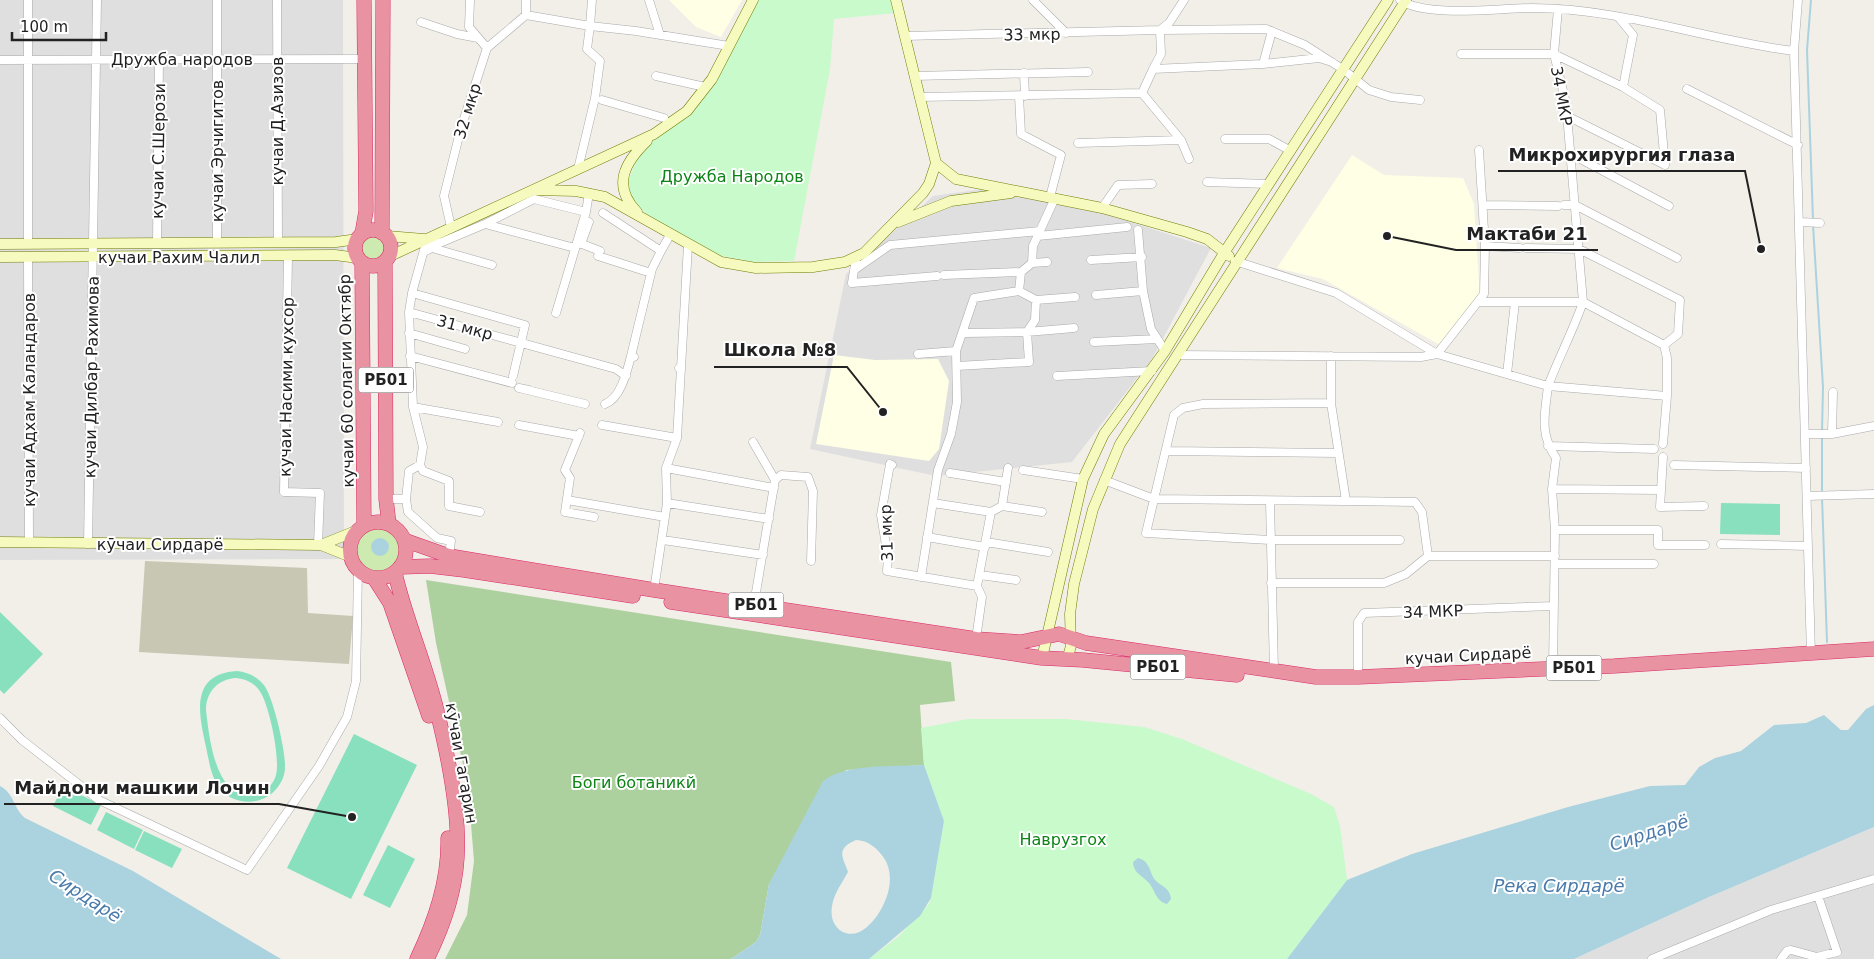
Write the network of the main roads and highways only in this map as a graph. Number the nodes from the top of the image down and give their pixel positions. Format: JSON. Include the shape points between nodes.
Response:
{"nodes":[{"id":1,"x":753,"y":0,"type":"edge"},
{"id":2,"x":896,"y":0,"type":"edge"},
{"id":3,"x":1388,"y":0,"type":"edge"},
{"id":4,"x":1403,"y":1,"type":"edge"},
{"id":5,"x":364,"y":5,"type":"edge"},
{"id":6,"x":383,"y":5,"type":"edge"},
{"id":7,"x":383,"y":50,"type":"junction"},
{"id":8,"x":365,"y":55,"type":"junction"},
{"id":9,"x":654,"y":134,"type":"junction"},
{"id":10,"x":936,"y":163,"type":"junction"},
{"id":11,"x":534,"y":190,"type":"junction"},
{"id":12,"x":1052,"y":198,"type":"junction"},
{"id":13,"x":644,"y":220,"type":"junction"},
{"id":14,"x":894,"y":224,"type":"junction"},
{"id":15,"x":384,"y":234,"type":"junction"},
{"id":16,"x":360,"y":236,"type":"junction"},
{"id":17,"x":0,"y":244,"type":"edge"},
{"id":18,"x":425,"y":244,"type":"junction"},
{"id":19,"x":1224,"y":253,"type":"junction"},
{"id":20,"x":0,"y":257,"type":"edge"},
{"id":21,"x":387,"y":259,"type":"junction"},
{"id":22,"x":360,"y":260,"type":"junction"},
{"id":23,"x":1235,"y":261,"type":"junction"},
{"id":24,"x":389,"y":524,"type":"junction"},
{"id":25,"x":361,"y":528,"type":"junction"},
{"id":26,"x":404,"y":540,"type":"junction"},
{"id":27,"x":0,"y":542,"type":"edge"},
{"id":28,"x":319,"y":545,"type":"junction"},
{"id":29,"x":351,"y":557,"type":"junction"},
{"id":30,"x":398,"y":570,"type":"junction"},
{"id":31,"x":374,"y":578,"type":"junction"},
{"id":32,"x":1047,"y":636,"type":"junction"},
{"id":33,"x":1072,"y":638,"type":"junction"},
{"id":34,"x":1874,"y":649,"type":"edge"},
{"id":35,"x":1874,"y":654,"type":"edge"},
{"id":36,"x":1811,"y":656,"type":"junction"},
{"id":37,"x":1042,"y":658,"type":"junction"},
{"id":38,"x":1067,"y":660,"type":"junction"},
{"id":39,"x":1274,"y":675,"type":"junction"},
{"id":40,"x":436,"y":930,"type":"junction"},
{"id":41,"x":417,"y":959,"type":"edge"},
{"id":42,"x":428,"y":959,"type":"edge"}],
"edges":[{"from":1,"to":9,"type":"main road","via":[[705,87],[686,111]]},
{"from":2,"to":10,"type":"main road"},
{"from":3,"to":19,"type":"main road"},
{"from":4,"to":23,"type":"main road","via":[[1355,80]]},
{"from":5,"to":6,"type":"highway"},
{"from":5,"to":8,"type":"highway","number":"РБ01"},
{"from":6,"to":7,"type":"highway","number":"РБ01"},
{"from":7,"to":8,"type":"highway","via":[[374,56]]},
{"from":7,"to":15,"type":"highway","number":"РБ01"},
{"from":8,"to":16,"type":"highway","number":"РБ01","via":[[366,211]]},
{"from":9,"to":11,"type":"main road"},
{"from":9,"to":13,"type":"main road","via":[[635,153],[624,174],[624,195]]},
{"from":10,"to":12,"type":"main road","via":[[956,179]]},
{"from":10,"to":14,"type":"main road","via":[[923,193]]},
{"from":11,"to":13,"type":"main road","via":[[605,197]]},
{"from":11,"to":18,"type":"main road","via":[[451,227]]},
{"from":12,"to":14,"type":"main road","via":[[1012,193],[951,201]]},
{"from":12,"to":19,"type":"main road","via":[[1102,208],[1208,240]]},
{"from":13,"to":14,"type":"main road","via":[[721,262],[756,268],[813,267],[845,262],[856,258]]},
{"from":15,"to":16,"type":"highway","via":[[372,230]]},
{"from":15,"to":18,"type":"main road"},
{"from":15,"to":21,"type":"highway","number":"РБ01","via":[[391,246]]},
{"from":16,"to":17,"type":"main road","name":"кучаи Рахим Чалил","via":[[336,242]]},
{"from":16,"to":22,"type":"highway","number":"РБ01","via":[[355,248]]},
{"from":18,"to":21,"type":"main road"},
{"from":19,"to":23,"type":"main road"},
{"from":19,"to":32,"type":"main road","via":[[1152,371],[1104,434],[1084,479]]},
{"from":20,"to":22,"type":"main road","name":"кучаи Рахим Чалил","via":[[336,255]]},
{"from":21,"to":22,"type":"highway","via":[[372,266]]},
{"from":21,"to":24,"type":"highway","number":"РБ01","via":[[386,499]]},
{"from":22,"to":25,"type":"highway","name":"кучаи 60 солагии Октябр","number":"РБ01","via":[[365,500]]},
{"from":23,"to":33,"type":"main road","via":[[1179,355],[1120,444],[1104,480],[1093,509],[1074,584],[1070,614]]},
{"from":24,"to":25,"type":"highway","via":[[376,522]]},
{"from":24,"to":26,"type":"highway","number":"РБ01"},
{"from":25,"to":28,"type":"main road"},
{"from":25,"to":29,"type":"highway","number":"РБ01","via":[[353,538]]},
{"from":26,"to":30,"type":"highway","via":[[406,554]]},
{"from":26,"to":32,"type":"highway","number":"РБ01","via":[[448,556],[976,639],[1021,642]]},
{"from":27,"to":28,"type":"main road","name":"кӯчаи Сирдарё"},
{"from":28,"to":29,"type":"main road"},
{"from":29,"to":31,"type":"highway","via":[[358,570]]},
{"from":30,"to":31,"type":"highway","number":"РБ01","via":[[389,576]]},
{"from":30,"to":37,"type":"highway","number":"РБ01","via":[[430,566],[464,570]]},
{"from":30,"to":40,"type":"highway","name":"кӯчаи Гагарин","via":[[438,714],[456,810],[458,858],[450,903]]},
{"from":31,"to":40,"type":"highway","name":"кӯчаи Гагарин","via":[[390,603],[430,718],[448,816],[448,854]]},
{"from":32,"to":33,"type":"highway","number":"РБ01","via":[[1059,634]]},
{"from":32,"to":37,"type":"main road"},
{"from":33,"to":38,"type":"main road"},
{"from":33,"to":39,"type":"highway","number":"РБ01"},
{"from":34,"to":36,"type":"highway","name":"кучаи Сирдарё","number":"РБ01"},
{"from":35,"to":36,"type":"highway","number":"РБ01"},
{"from":36,"to":39,"type":"highway","name":"кучаи Сирдарё","number":"РБ01","via":[[1553,668],[1358,670],[1316,677]]},
{"from":36,"to":39,"type":"highway","number":"РБ01","via":[[1358,686]]},
{"from":37,"to":38,"type":"highway","number":"РБ01"},
{"from":38,"to":39,"type":"highway","number":"РБ01"},
{"from":40,"to":41,"type":"highway"},
{"from":40,"to":42,"type":"highway"}]}
